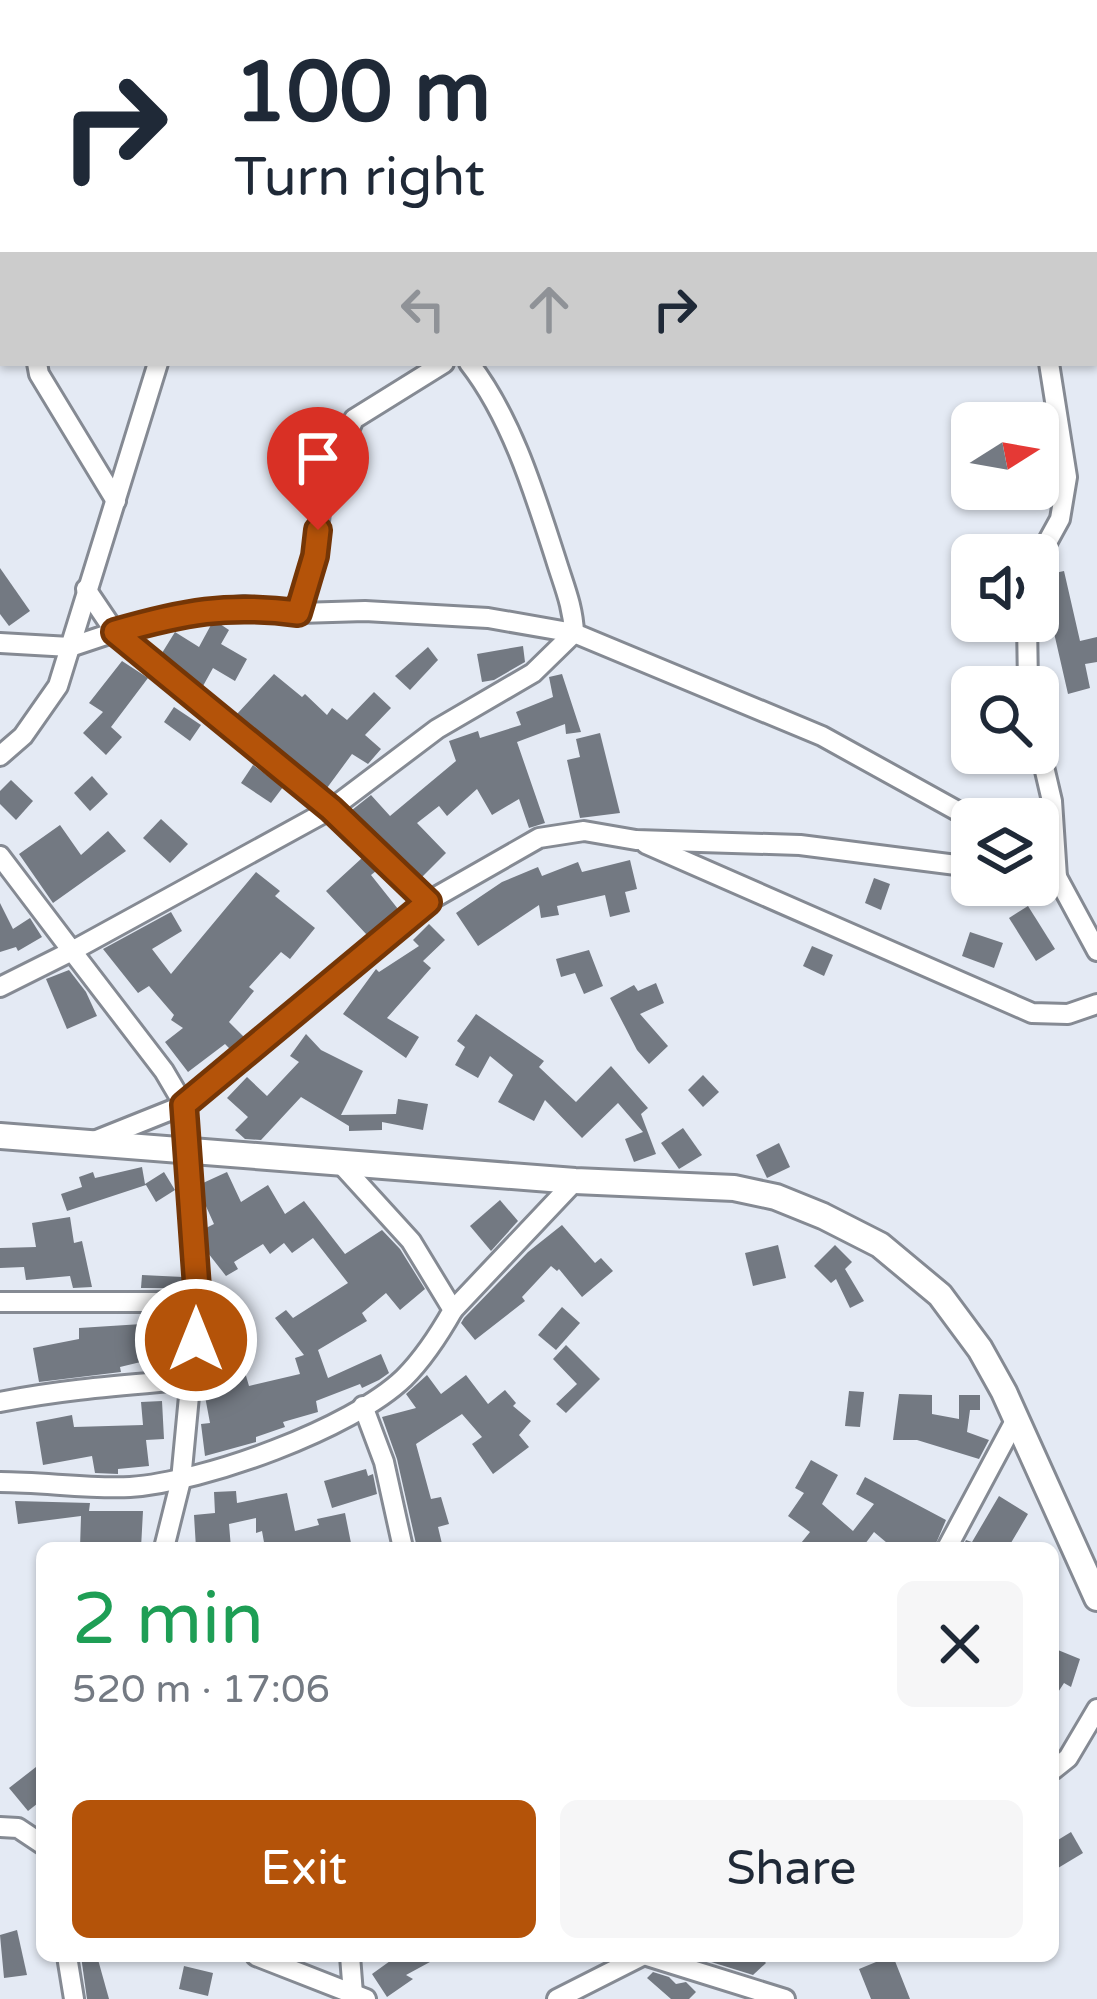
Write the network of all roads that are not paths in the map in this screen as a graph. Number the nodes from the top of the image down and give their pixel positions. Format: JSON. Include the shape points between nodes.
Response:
{"nodes":[{"id":1,"x":38,"y":366,"type":"edge"},
{"id":2,"x":157,"y":366,"type":"edge"},
{"id":3,"x":439,"y":366,"type":"edge"},
{"id":4,"x":472,"y":366,"type":"edge"},
{"id":5,"x":1049,"y":366,"type":"edge"},
{"id":6,"x":116,"y":501,"type":"junction"},
{"id":7,"x":1052,"y":534,"type":"edge"},
{"id":8,"x":86,"y":589,"type":"junction"},
{"id":9,"x":298,"y":613,"type":"junction"},
{"id":10,"x":115,"y":632,"type":"junction"},
{"id":11,"x":574,"y":632,"type":"junction"},
{"id":12,"x":0,"y":643,"type":"edge"},
{"id":13,"x":70,"y":647,"type":"junction"},
{"id":14,"x":0,"y":756,"type":"edge"},
{"id":15,"x":951,"y":807,"type":"edge"},
{"id":16,"x":331,"y":809,"type":"junction"},
{"id":17,"x":636,"y":840,"type":"junction"},
{"id":18,"x":0,"y":856,"type":"edge"},
{"id":19,"x":951,"y":864,"type":"edge"},
{"id":20,"x":1059,"y":888,"type":"edge"},
{"id":21,"x":1071,"y":900,"type":"junction"},
{"id":22,"x":428,"y":902,"type":"junction"},
{"id":23,"x":1097,"y":910,"type":"edge"},
{"id":24,"x":72,"y":951,"type":"junction"},
{"id":25,"x":1097,"y":951,"type":"edge"},
{"id":26,"x":0,"y":987,"type":"edge"},
{"id":27,"x":1097,"y":1004,"type":"edge"},
{"id":28,"x":184,"y":1105,"type":"junction"},
{"id":29,"x":0,"y":1136,"type":"edge"},
{"id":30,"x":89,"y":1143,"type":"junction"},
{"id":31,"x":187,"y":1151,"type":"junction"},
{"id":32,"x":339,"y":1162,"type":"junction"},
{"id":33,"x":574,"y":1181,"type":"junction"},
{"id":34,"x":0,"y":1302,"type":"edge"},
{"id":35,"x":198,"y":1302,"type":"junction"},
{"id":36,"x":454,"y":1310,"type":"junction"},
{"id":37,"x":194,"y":1379,"type":"junction"},
{"id":38,"x":0,"y":1402,"type":"edge"},
{"id":39,"x":363,"y":1406,"type":"junction"},
{"id":40,"x":1016,"y":1419,"type":"junction"},
{"id":41,"x":181,"y":1480,"type":"junction"},
{"id":42,"x":0,"y":1482,"type":"edge"},
{"id":43,"x":166,"y":1542,"type":"edge"},
{"id":44,"x":402,"y":1542,"type":"edge"},
{"id":45,"x":950,"y":1542,"type":"edge"},
{"id":46,"x":1097,"y":1598,"type":"edge"},
{"id":47,"x":1097,"y":1709,"type":"edge"},
{"id":48,"x":1059,"y":1765,"type":"edge"},
{"id":49,"x":9,"y":1827,"type":"edge"},
{"id":50,"x":36,"y":1841,"type":"edge"},
{"id":51,"x":68,"y":1962,"type":"edge"},
{"id":52,"x":271,"y":1962,"type":"edge"},
{"id":53,"x":351,"y":1962,"type":"edge"},
{"id":54,"x":665,"y":1962,"type":"edge"},
{"id":55,"x":606,"y":1964,"type":"edge"},
{"id":56,"x":359,"y":1996,"type":"edge"},
{"id":57,"x":74,"y":1999,"type":"edge"},
{"id":58,"x":557,"y":1999,"type":"edge"},
{"id":59,"x":785,"y":1999,"type":"edge"}],
"edges":[{"from":1,"to":6,"type":"street"},
{"from":2,"to":6,"type":"street"},
{"from":3,"to":9,"type":"street","via":[[354,418],[321,504]]},
{"from":4,"to":11,"type":"street","via":[[530,476],[573,606]]},
{"from":5,"to":7,"type":"street","via":[[1067,477]]},
{"from":6,"to":8,"type":"street"},
{"from":8,"to":10,"type":"street"},
{"from":8,"to":13,"type":"street"},
{"from":9,"to":10,"type":"street","via":[[196,611]]},
{"from":9,"to":11,"type":"street","via":[[488,618]]},
{"from":10,"to":13,"type":"street"},
{"from":10,"to":16,"type":"street"},
{"from":11,"to":15,"type":"street","via":[[822,736]]},
{"from":11,"to":16,"type":"street","via":[[533,673],[436,729]]},
{"from":12,"to":13,"type":"street"},
{"from":13,"to":14,"type":"street","via":[[58,686]]},
{"from":16,"to":22,"type":"street"},
{"from":16,"to":24,"type":"street"},
{"from":17,"to":19,"type":"street","via":[[800,845]]},
{"from":17,"to":22,"type":"street","via":[[584,831],[538,838]]},
{"from":17,"to":27,"type":"street","via":[[1032,1013]]},
{"from":18,"to":24,"type":"street"},
{"from":20,"to":21,"type":"street"},
{"from":21,"to":23,"type":"street"},
{"from":21,"to":25,"type":"street"},
{"from":22,"to":28,"type":"street"},
{"from":24,"to":26,"type":"street"},
{"from":24,"to":28,"type":"street"},
{"from":28,"to":30,"type":"street"},
{"from":28,"to":31,"type":"street"},
{"from":29,"to":30,"type":"main road"},
{"from":30,"to":31,"type":"main road"},
{"from":31,"to":32,"type":"main road"},
{"from":31,"to":35,"type":"street"},
{"from":32,"to":33,"type":"main road"},
{"from":32,"to":36,"type":"street","via":[[411,1241]]},
{"from":33,"to":36,"type":"street"},
{"from":33,"to":40,"type":"main road","via":[[734,1188],[792,1203],[880,1244],[940,1294],[980,1348]]},
{"from":34,"to":35,"type":"street"},
{"from":35,"to":37,"type":"street"},
{"from":36,"to":39,"type":"street","via":[[405,1377]]},
{"from":37,"to":38,"type":"street"},
{"from":37,"to":41,"type":"street"},
{"from":39,"to":41,"type":"street","via":[[273,1450]]},
{"from":39,"to":44,"type":"street"},
{"from":40,"to":45,"type":"street"},
{"from":40,"to":46,"type":"main road"},
{"from":41,"to":42,"type":"street","via":[[125,1487]]},
{"from":41,"to":43,"type":"street"},
{"from":47,"to":48,"type":"street"},
{"from":49,"to":50,"type":"street"},
{"from":51,"to":57,"type":"street"},
{"from":52,"to":56,"type":"street"},
{"from":53,"to":56,"type":"street"},
{"from":54,"to":59,"type":"street"},
{"from":55,"to":58,"type":"street"}]}
